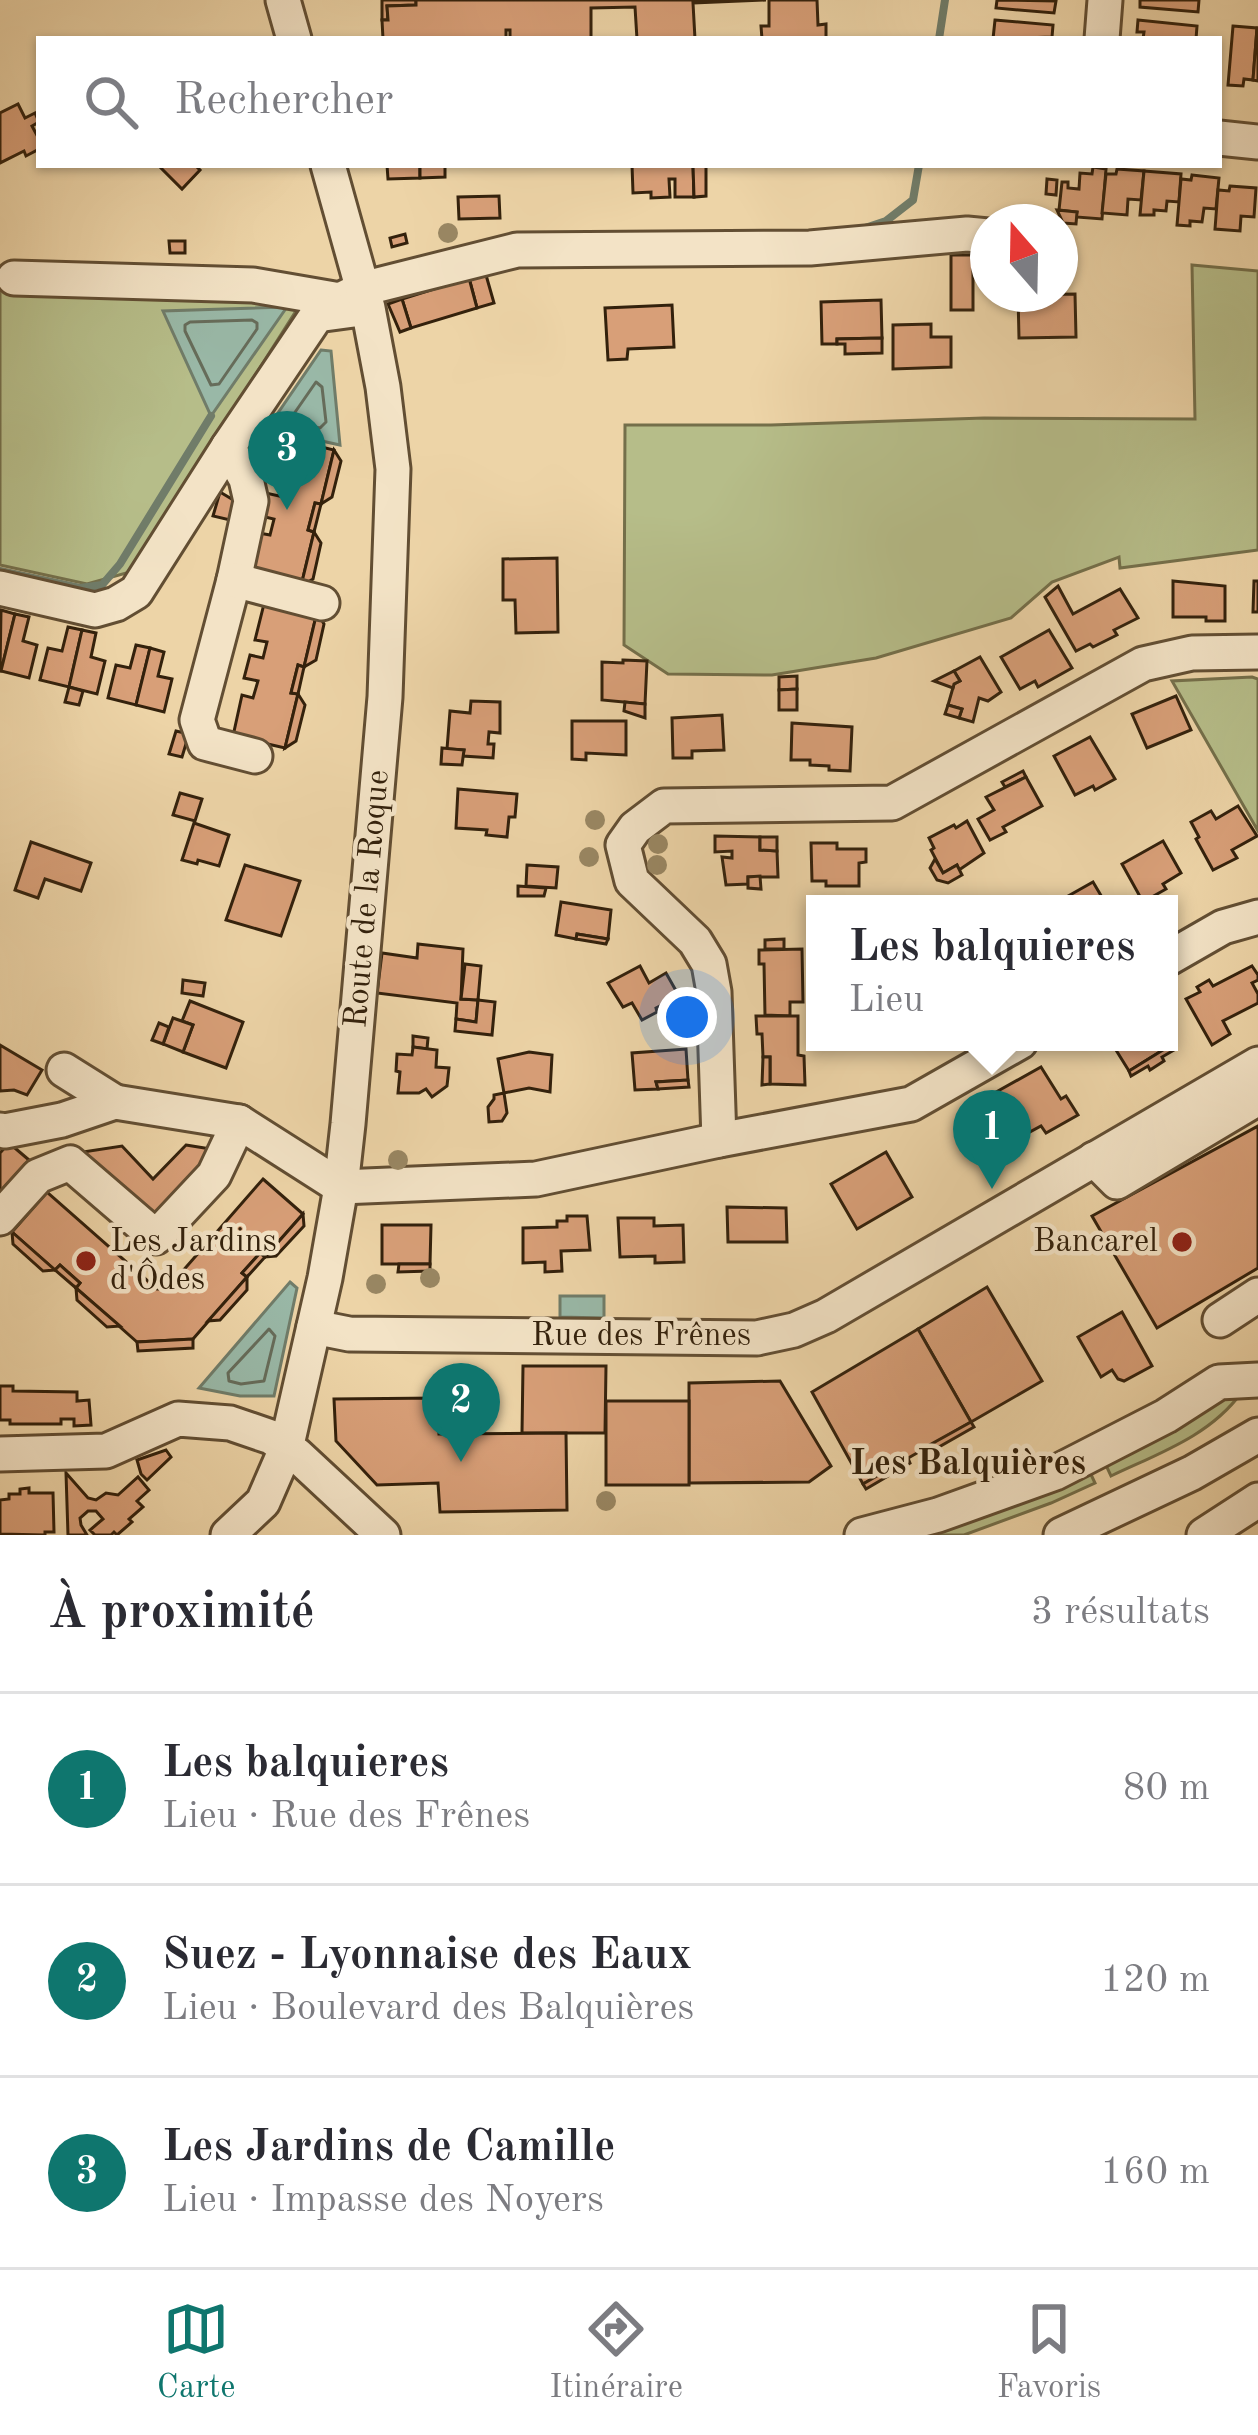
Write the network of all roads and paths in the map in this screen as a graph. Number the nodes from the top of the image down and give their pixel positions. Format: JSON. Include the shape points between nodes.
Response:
{"nodes":[{"id":1,"x":284,"y":0,"type":"edge"},
{"id":2,"x":1105,"y":0,"type":"edge"},
{"id":3,"x":293,"y":36,"type":"edge"},
{"id":4,"x":1102,"y":36,"type":"edge"},
{"id":5,"x":1222,"y":138,"type":"edge"},
{"id":6,"x":1258,"y":142,"type":"edge"},
{"id":7,"x":329,"y":168,"type":"edge"},
{"id":8,"x":970,"y":234,"type":"edge"},
{"id":9,"x":14,"y":278,"type":"dead end"},
{"id":10,"x":365,"y":298,"type":"junction"},
{"id":11,"x":228,"y":447,"type":"junction"},
{"id":12,"x":234,"y":580,"type":"junction"},
{"id":13,"x":0,"y":588,"type":"edge"},
{"id":14,"x":322,"y":603,"type":"dead end"},
{"id":15,"x":1258,"y":652,"type":"edge"},
{"id":16,"x":255,"y":756,"type":"dead end"},
{"id":17,"x":1258,"y":917,"type":"edge"},
{"id":18,"x":1178,"y":953,"type":"edge"},
{"id":19,"x":1004,"y":1051,"type":"edge"},
{"id":20,"x":1258,"y":1064,"type":"edge"},
{"id":21,"x":64,"y":1070,"type":"dead end"},
{"id":22,"x":1258,"y":1098,"type":"edge"},
{"id":23,"x":115,"y":1102,"type":"junction"},
{"id":24,"x":238,"y":1122,"type":"junction"},
{"id":25,"x":0,"y":1130,"type":"edge"},
{"id":26,"x":719,"y":1140,"type":"junction"},
{"id":27,"x":1094,"y":1160,"type":"junction"},
{"id":28,"x":341,"y":1187,"type":"junction"},
{"id":29,"x":0,"y":1218,"type":"edge"},
{"id":30,"x":1258,"y":1295,"type":"edge"},
{"id":31,"x":1220,"y":1320,"type":"dead end"},
{"id":32,"x":314,"y":1327,"type":"junction"},
{"id":33,"x":1258,"y":1381,"type":"edge"},
{"id":34,"x":1258,"y":1435,"type":"edge"},
{"id":35,"x":286,"y":1449,"type":"junction"},
{"id":36,"x":0,"y":1454,"type":"edge"},
{"id":37,"x":1258,"y":1500,"type":"edge"},
{"id":38,"x":264,"y":1519,"type":"edge"},
{"id":39,"x":228,"y":1535,"type":"edge"},
{"id":40,"x":382,"y":1535,"type":"edge"},
{"id":41,"x":862,"y":1535,"type":"edge"},
{"id":42,"x":1061,"y":1535,"type":"edge"},
{"id":43,"x":1204,"y":1535,"type":"edge"}],
"edges":[{"from":1,"to":3,"type":"street"},
{"from":2,"to":4,"type":"street"},
{"from":5,"to":6,"type":"street"},
{"from":7,"to":10,"type":"street","name":"Route de la Roque"},
{"from":8,"to":10,"type":"street","via":[[810,248],[517,250]]},
{"from":9,"to":10,"type":"street"},
{"from":10,"to":11,"type":"street","via":[[317,315]]},
{"from":10,"to":28,"type":"street","name":"Route de la Roque","via":[[383,387],[393,519]]},
{"from":11,"to":12,"type":"street","via":[[251,501]]},
{"from":11,"to":13,"type":"street","via":[[136,592],[94,610]]},
{"from":12,"to":14,"type":"street"},
{"from":12,"to":16,"type":"street","via":[[197,720],[206,743]]},
{"from":15,"to":26,"type":"street","via":[[1192,652],[1143,664],[892,803],[664,806],[635,828],[623,844],[632,881],[709,964]]},
{"from":17,"to":18,"type":"street"},
{"from":19,"to":26,"type":"street","via":[[911,1104]]},
{"from":20,"to":27,"type":"street","name":"Rue des Frênes"},
{"from":21,"to":23,"type":"street"},
{"from":22,"to":27,"type":"street","via":[[1117,1182]]},
{"from":23,"to":24,"type":"street"},
{"from":23,"to":25,"type":"street"},
{"from":24,"to":28,"type":"street"},
{"from":24,"to":29,"type":"street","via":[[214,1175],[156,1237],[70,1163],[38,1176]]},
{"from":26,"to":28,"type":"street","via":[[536,1179]]},
{"from":27,"to":32,"type":"street","name":"Rue des Frênes","via":[[826,1316],[757,1338],[350,1334]]},
{"from":28,"to":32,"type":"street","name":"Route de la Roque"},
{"from":30,"to":31,"type":"street"},
{"from":32,"to":35,"type":"street","name":"Route de la Roque"},
{"from":33,"to":41,"type":"street","via":[[1219,1382],[1055,1472]]},
{"from":34,"to":42,"type":"street"},
{"from":35,"to":36,"type":"street","via":[[230,1423],[178,1419],[106,1450]]},
{"from":35,"to":38,"type":"street","name":"Route de la Roque"},
{"from":35,"to":40,"type":"street"},
{"from":37,"to":43,"type":"street"},
{"from":38,"to":39,"type":"street","name":"Route de la Roque"}]}
